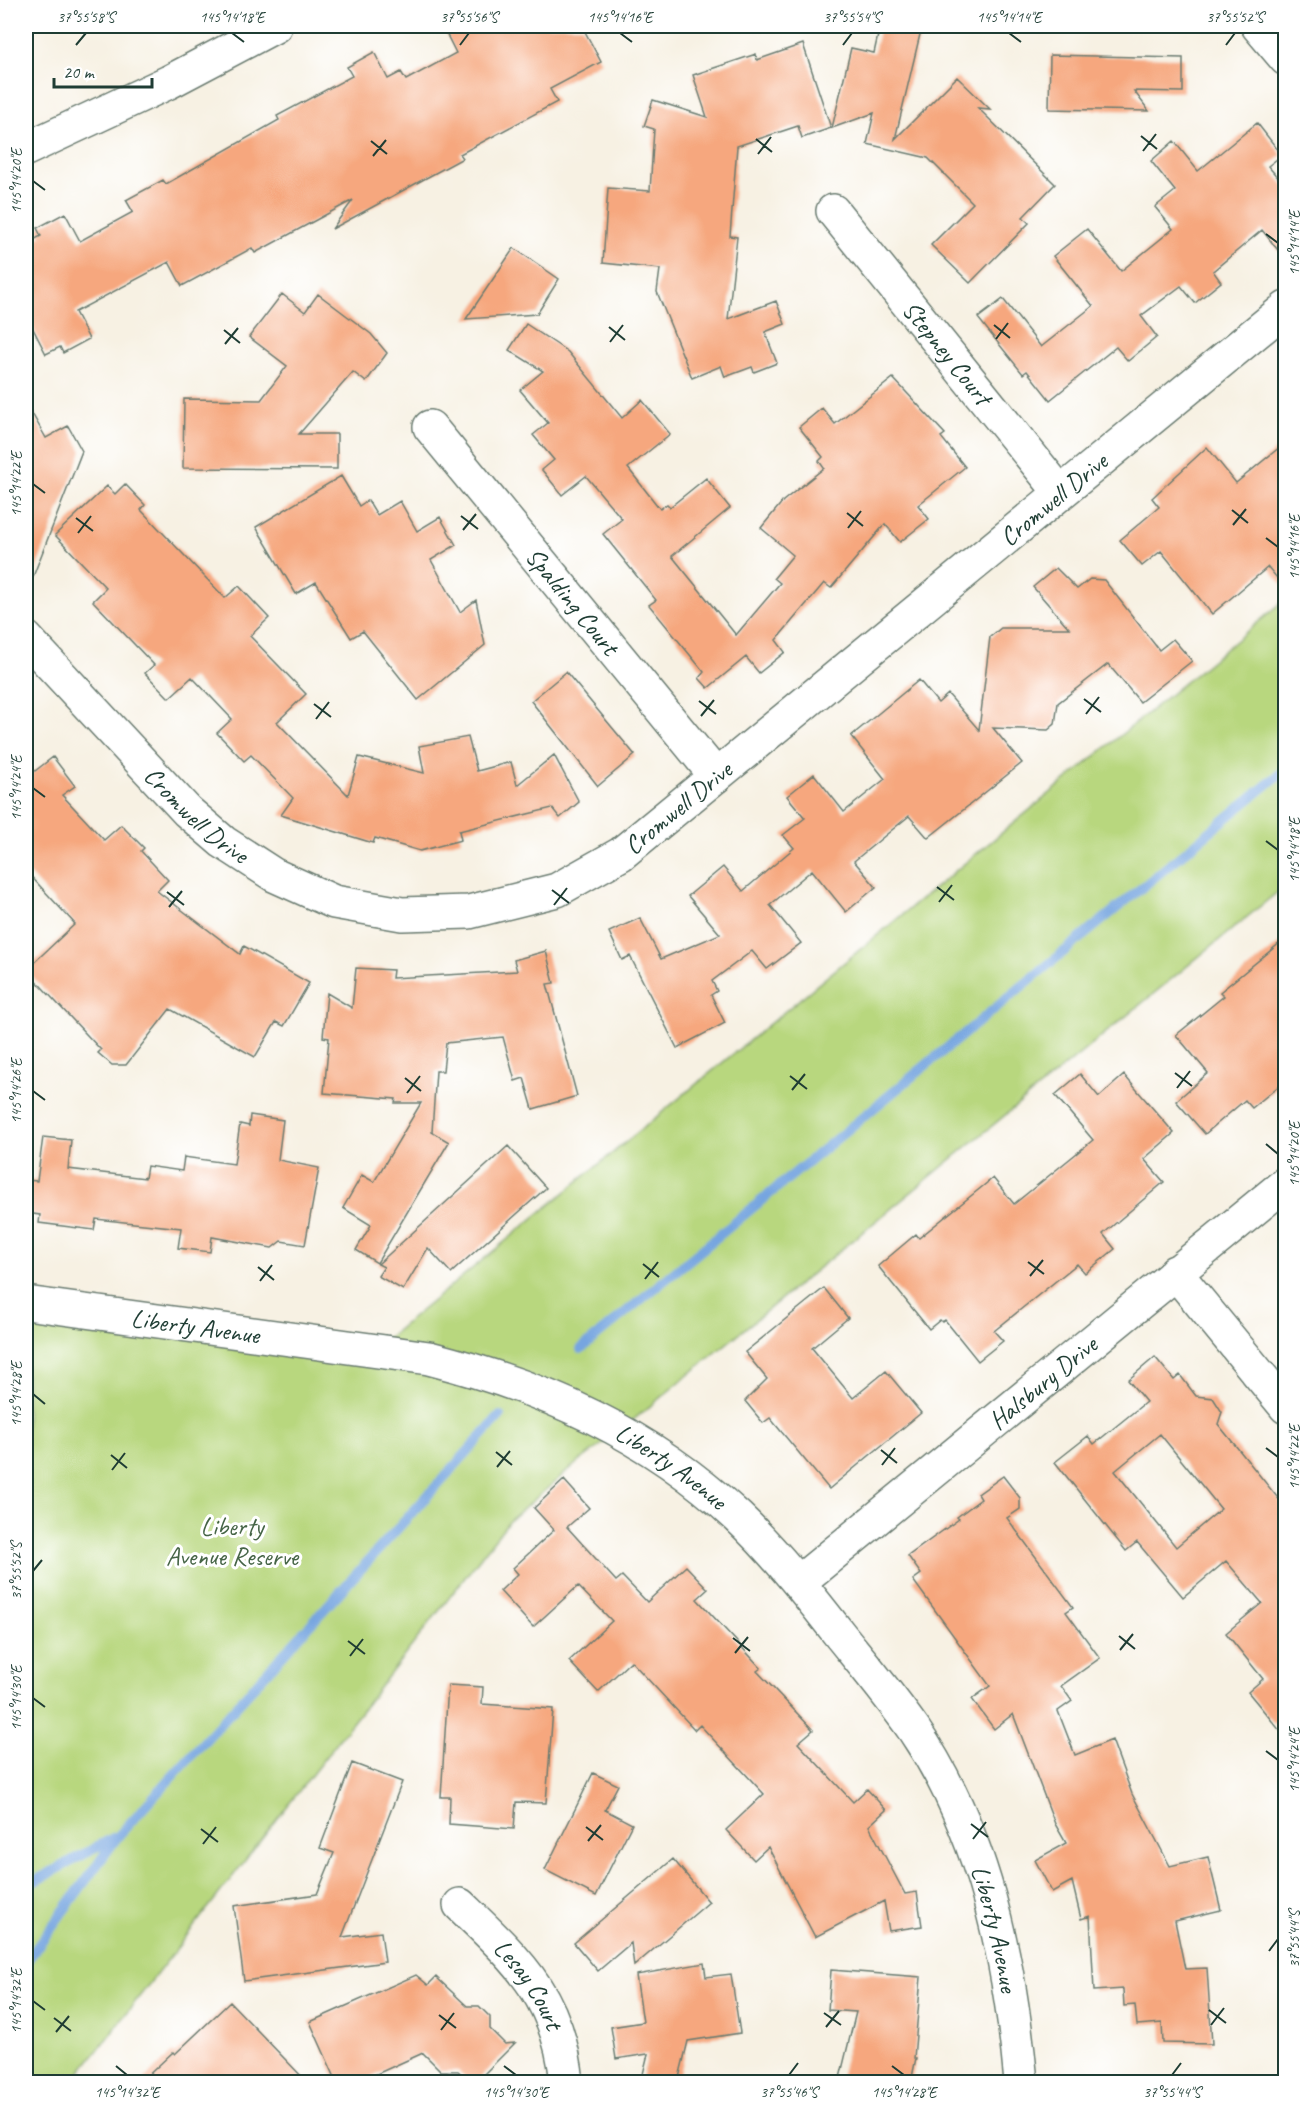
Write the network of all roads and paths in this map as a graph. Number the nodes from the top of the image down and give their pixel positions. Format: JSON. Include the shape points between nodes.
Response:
{"nodes":[{"id":1,"x":275,"y":26,"type":"edge"},
{"id":2,"x":1258,"y":26,"type":"edge"},
{"id":3,"x":1286,"y":59,"type":"edge"},
{"id":4,"x":26,"y":149,"type":"edge"},
{"id":5,"x":833,"y":211,"type":"dead end"},
{"id":6,"x":1286,"y":308,"type":"edge"},
{"id":7,"x":430,"y":427,"type":"dead end"},
{"id":8,"x":1060,"y":492,"type":"junction"},
{"id":9,"x":30,"y":652,"type":"edge"},
{"id":10,"x":716,"y":776,"type":"junction"},
{"id":11,"x":1286,"y":1183,"type":"edge"},
{"id":12,"x":1175,"y":1272,"type":"junction"},
{"id":13,"x":26,"y":1303,"type":"edge"},
{"id":14,"x":1286,"y":1407,"type":"edge"},
{"id":15,"x":799,"y":1582,"type":"junction"},
{"id":16,"x":460,"y":1905,"type":"dead end"},
{"id":17,"x":1016,"y":2025,"type":"junction"},
{"id":18,"x":567,"y":2082,"type":"edge"},
{"id":19,"x":1003,"y":2082,"type":"edge"},
{"id":20,"x":1021,"y":2082,"type":"edge"}],
"edges":[{"from":1,"to":4,"type":"street","via":[[169,82]]},
{"from":2,"to":3,"type":"street"},
{"from":5,"to":8,"type":"street","name":"Stepney Court"},
{"from":6,"to":8,"type":"street","name":"Cromwell Drive"},
{"from":7,"to":10,"type":"street","name":"Spalding Court"},
{"from":8,"to":10,"type":"street","name":"Cromwell Drive"},
{"from":9,"to":10,"type":"street","name":"Cromwell Drive","via":[[187,811],[223,842],[303,890],[368,909],[433,915],[469,912],[557,890],[621,854]]},
{"from":11,"to":12,"type":"street","name":"Halsbury Drive"},
{"from":12,"to":14,"type":"street"},
{"from":12,"to":15,"type":"street","name":"Halsbury Drive"},
{"from":13,"to":15,"type":"street","name":"Liberty Avenue","via":[[429,1358],[553,1396],[668,1461],[737,1516]]},
{"from":15,"to":17,"type":"street","name":"Liberty Avenue","via":[[915,1732],[949,1793],[992,1906]]},
{"from":16,"to":18,"type":"street","name":"Lesay Court","via":[[520,1965],[541,1992],[559,2035]]},
{"from":17,"to":19,"type":"street","name":"Liberty Avenue"},
{"from":17,"to":20,"type":"street","name":"Liberty Avenue"}]}
